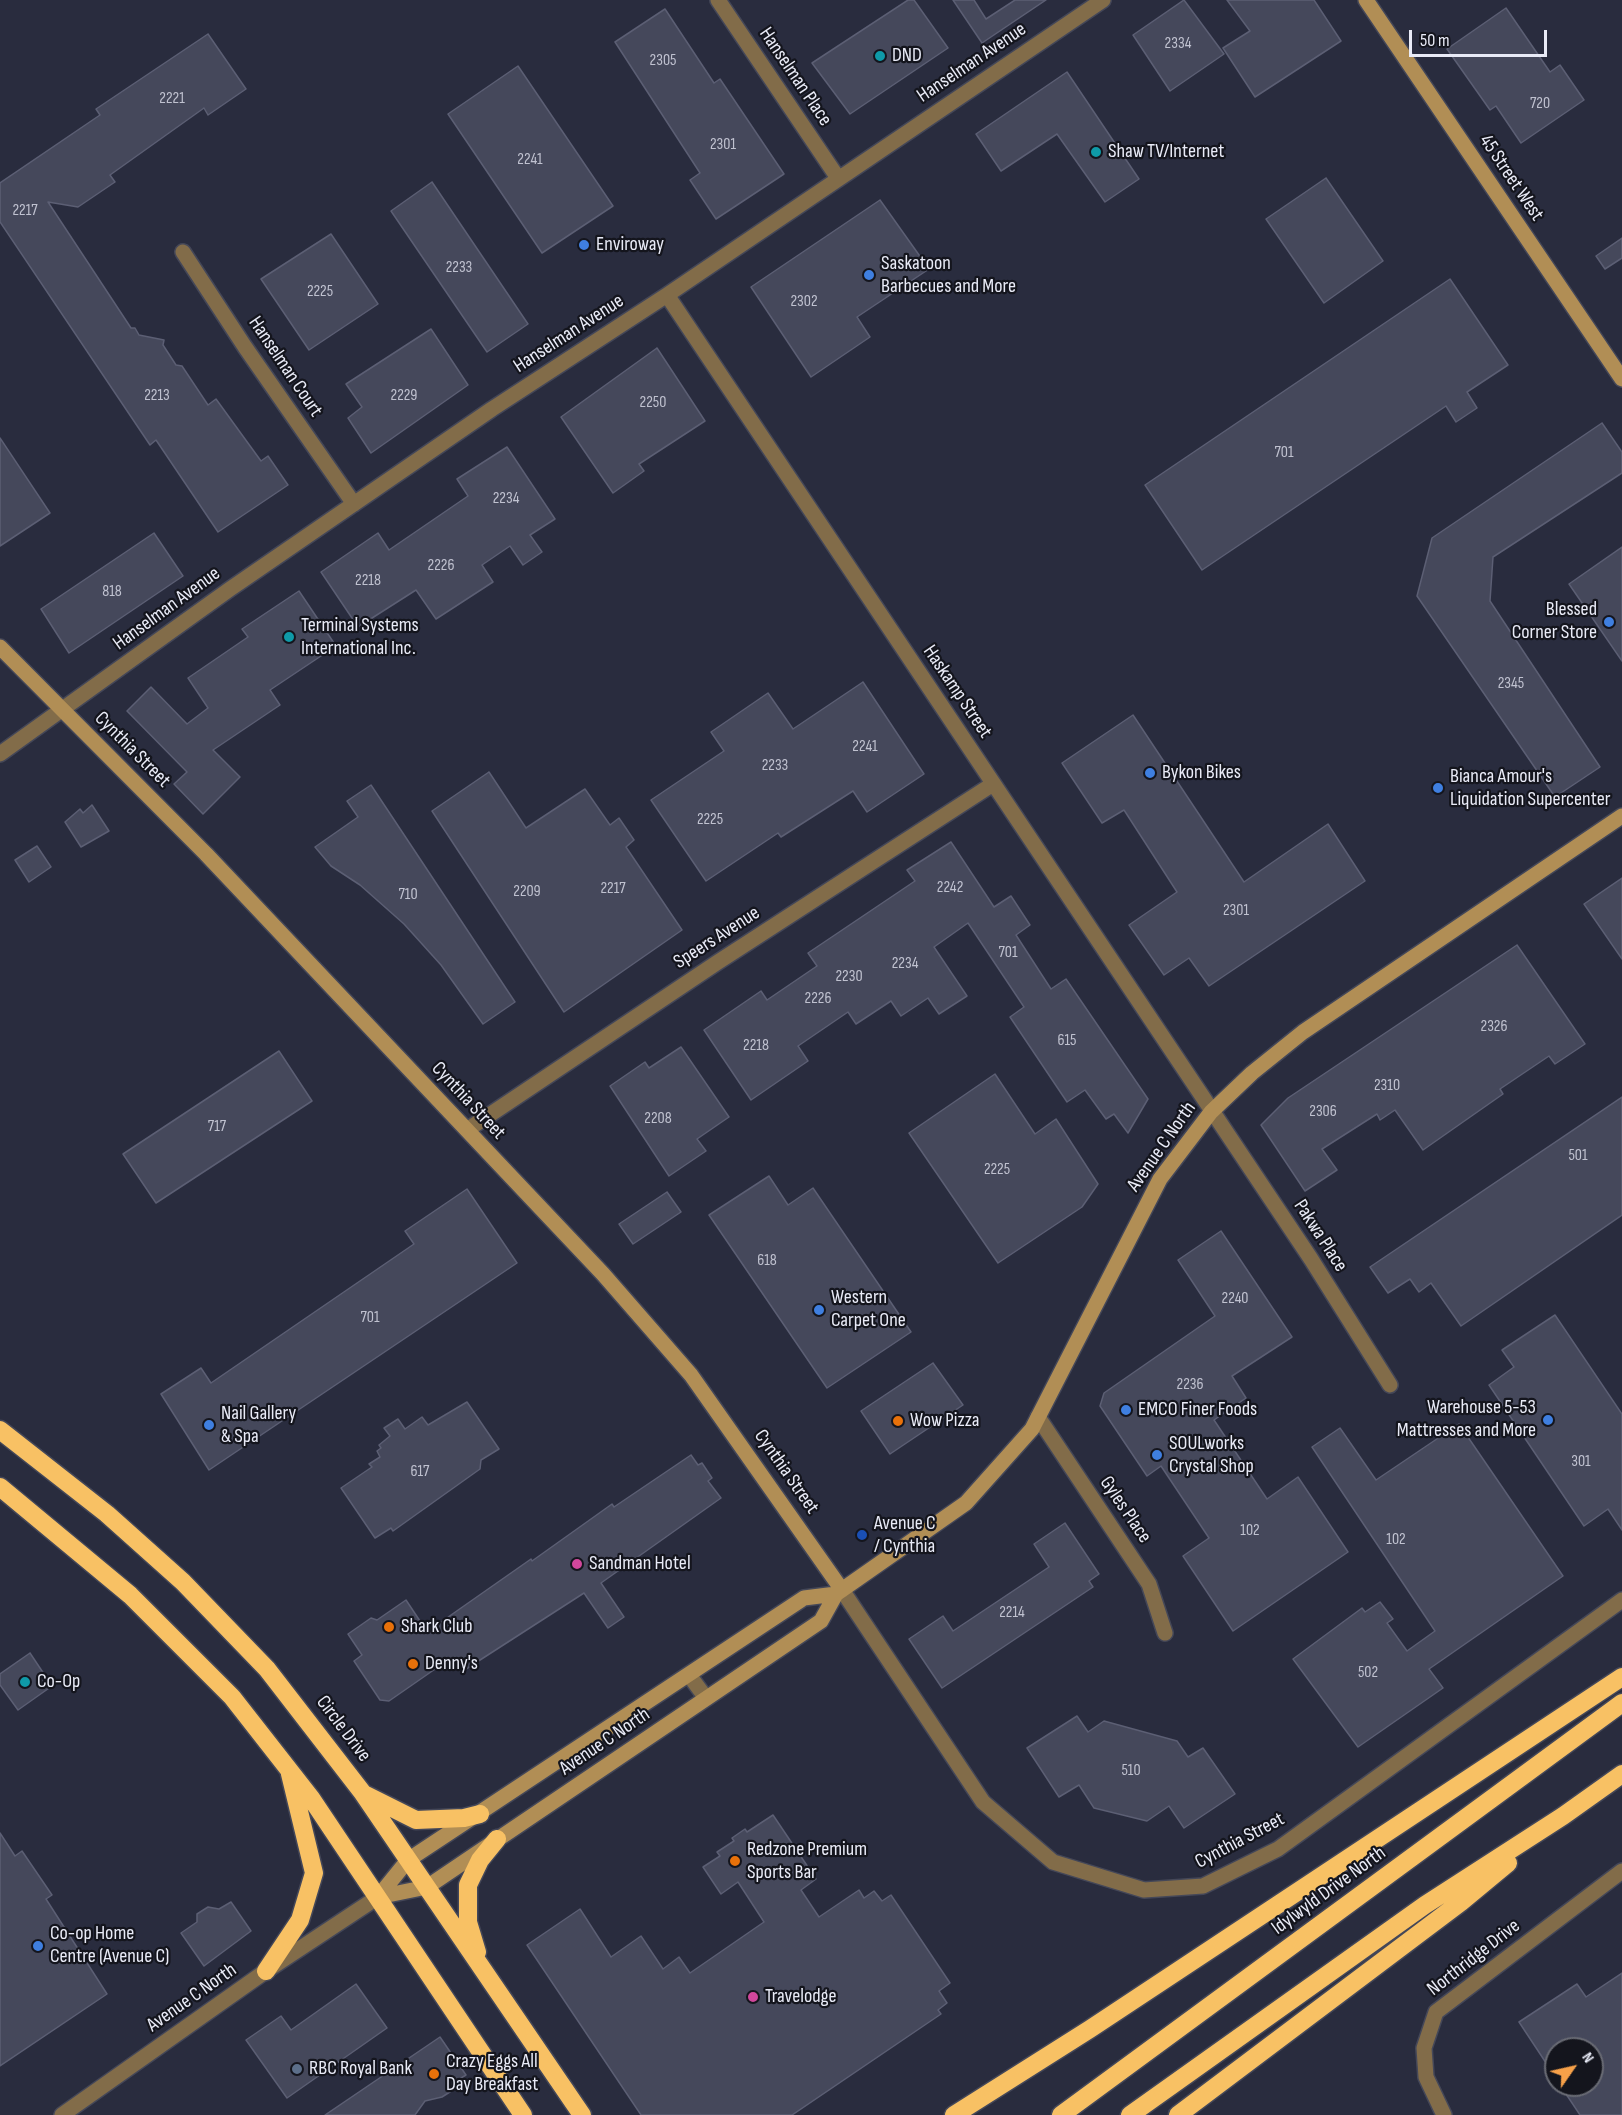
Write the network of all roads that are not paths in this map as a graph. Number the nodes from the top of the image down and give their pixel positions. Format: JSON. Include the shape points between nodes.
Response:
{"nodes":[{"id":1,"x":718,"y":0,"type":"edge"},
{"id":2,"x":1103,"y":0,"type":"edge"},
{"id":3,"x":1366,"y":0,"type":"edge"},
{"id":4,"x":838,"y":178,"type":"junction"},
{"id":5,"x":183,"y":252,"type":"dead end"},
{"id":6,"x":667,"y":295,"type":"junction"},
{"id":7,"x":1622,"y":379,"type":"edge"},
{"id":8,"x":354,"y":504,"type":"junction"},
{"id":9,"x":0,"y":646,"type":"edge"},
{"id":10,"x":63,"y":709,"type":"junction"},
{"id":11,"x":0,"y":754,"type":"edge"},
{"id":12,"x":993,"y":784,"type":"junction"},
{"id":13,"x":1622,"y":816,"type":"edge"},
{"id":14,"x":1211,"y":1112,"type":"junction"},
{"id":15,"x":467,"y":1130,"type":"junction"},
{"id":16,"x":1390,"y":1385,"type":"dead end"},
{"id":17,"x":1038,"y":1417,"type":"junction"},
{"id":18,"x":0,"y":1430,"type":"edge"},
{"id":19,"x":0,"y":1487,"type":"edge"},
{"id":20,"x":839,"y":1592,"type":"junction"},
{"id":21,"x":1622,"y":1600,"type":"edge"},
{"id":22,"x":1165,"y":1633,"type":"dead end"},
{"id":23,"x":689,"y":1675,"type":"junction"},
{"id":24,"x":1622,"y":1677,"type":"edge"},
{"id":25,"x":706,"y":1698,"type":"junction"},
{"id":26,"x":1622,"y":1703,"type":"edge"},
{"id":27,"x":288,"y":1767,"type":"junction"},
{"id":28,"x":1622,"y":1774,"type":"edge"},
{"id":29,"x":362,"y":1792,"type":"junction"},
{"id":30,"x":480,"y":1814,"type":"junction"},
{"id":31,"x":1563,"y":1815,"type":"junction"},
{"id":32,"x":497,"y":1839,"type":"junction"},
{"id":33,"x":408,"y":1860,"type":"junction"},
{"id":34,"x":1622,"y":1870,"type":"edge"},
{"id":35,"x":427,"y":1887,"type":"junction"},
{"id":36,"x":378,"y":1897,"type":"junction"},
{"id":37,"x":266,"y":1971,"type":"junction"},
{"id":38,"x":486,"y":1976,"type":"junction"},
{"id":39,"x":62,"y":2115,"type":"edge"},
{"id":40,"x":523,"y":2115,"type":"edge"},
{"id":41,"x":582,"y":2115,"type":"edge"},
{"id":42,"x":954,"y":2115,"type":"edge"},
{"id":43,"x":1061,"y":2115,"type":"edge"},
{"id":44,"x":1130,"y":2115,"type":"edge"},
{"id":45,"x":1178,"y":2115,"type":"edge"},
{"id":46,"x":1444,"y":2115,"type":"edge"}],
"edges":[{"from":1,"to":4,"type":"street","name":"Hanselman Place"},
{"from":2,"to":4,"type":"street","name":"Hanselman Avenue"},
{"from":3,"to":7,"type":"main road","name":"45 Street West"},
{"from":4,"to":6,"type":"street","name":"Hanselman Avenue"},
{"from":5,"to":8,"type":"street","name":"Hanselman Court"},
{"from":6,"to":8,"type":"street","name":"Hanselman Avenue"},
{"from":6,"to":12,"type":"street","name":"Haskamp Street"},
{"from":8,"to":10,"type":"street","name":"Hanselman Avenue"},
{"from":9,"to":10,"type":"main road","name":"Cynthia Street"},
{"from":10,"to":11,"type":"street","name":"Hanselman Avenue"},
{"from":10,"to":15,"type":"main road","name":"Cynthia Street"},
{"from":12,"to":14,"type":"street","name":"Haskamp Street"},
{"from":12,"to":15,"type":"street","name":"Speers Avenue"},
{"from":13,"to":14,"type":"main road","name":"Avenue C North","via":[[1303,1032]]},
{"from":14,"to":16,"type":"street","name":"Pakwa Place","via":[[1311,1259]]},
{"from":14,"to":17,"type":"main road","name":"Avenue C North","via":[[1160,1179]]},
{"from":15,"to":20,"type":"main road","name":"Cynthia Street","via":[[603,1274],[691,1375]]},
{"from":17,"to":20,"type":"main road","name":"Avenue C North","via":[[1032,1429],[966,1503]]},
{"from":17,"to":22,"type":"street","name":"Gyles Place","via":[[1149,1584]]},
{"from":18,"to":29,"type":"highway","name":"Circle Drive","via":[[107,1514],[183,1582],[267,1669]]},
{"from":19,"to":27,"type":"highway","via":[[72,1544],[144,1609],[232,1697]]},
{"from":20,"to":21,"type":"street","name":"Cynthia Street","via":[[983,1802],[1053,1862],[1144,1890],[1203,1886],[1278,1849]]},
{"from":20,"to":23,"type":"main road","name":"Avenue C North","via":[[804,1598]]},
{"from":20,"to":25,"type":"main road","name":"Avenue C North","via":[[821,1621]]},
{"from":23,"to":25,"type":"street"},
{"from":23,"to":30,"type":"main road","name":"Avenue C North"},
{"from":24,"to":42,"type":"highway"},
{"from":25,"to":32,"type":"main road","name":"Avenue C North"},
{"from":26,"to":43,"type":"highway","name":"Idylwyld Drive North"},
{"from":27,"to":36,"type":"highway"},
{"from":27,"to":37,"type":"highway","via":[[314,1873],[300,1920]]},
{"from":28,"to":31,"type":"highway"},
{"from":29,"to":30,"type":"highway","via":[[416,1820]]},
{"from":29,"to":33,"type":"highway","name":"Circle Drive"},
{"from":30,"to":33,"type":"main road","name":"Avenue C North"},
{"from":31,"to":44,"type":"highway","via":[[1425,1905]]},
{"from":31,"to":45,"type":"highway","via":[[1461,1902]]},
{"from":32,"to":35,"type":"main road","name":"Avenue C North"},
{"from":32,"to":38,"type":"highway","via":[[480,1860],[468,1885],[468,1922]]},
{"from":33,"to":35,"type":"highway","name":"Circle Drive"},
{"from":33,"to":36,"type":"main road","name":"Avenue C North"},
{"from":34,"to":46,"type":"street","name":"Northridge Drive","via":[[1436,2012],[1424,2048],[1426,2077]]},
{"from":35,"to":36,"type":"main road","name":"Avenue C North"},
{"from":35,"to":38,"type":"highway","name":"Circle Drive"},
{"from":36,"to":37,"type":"street","name":"Avenue C North"},
{"from":36,"to":40,"type":"highway"},
{"from":37,"to":39,"type":"street","name":"Avenue C North"},
{"from":38,"to":41,"type":"highway","name":"Circle Drive"}]}
